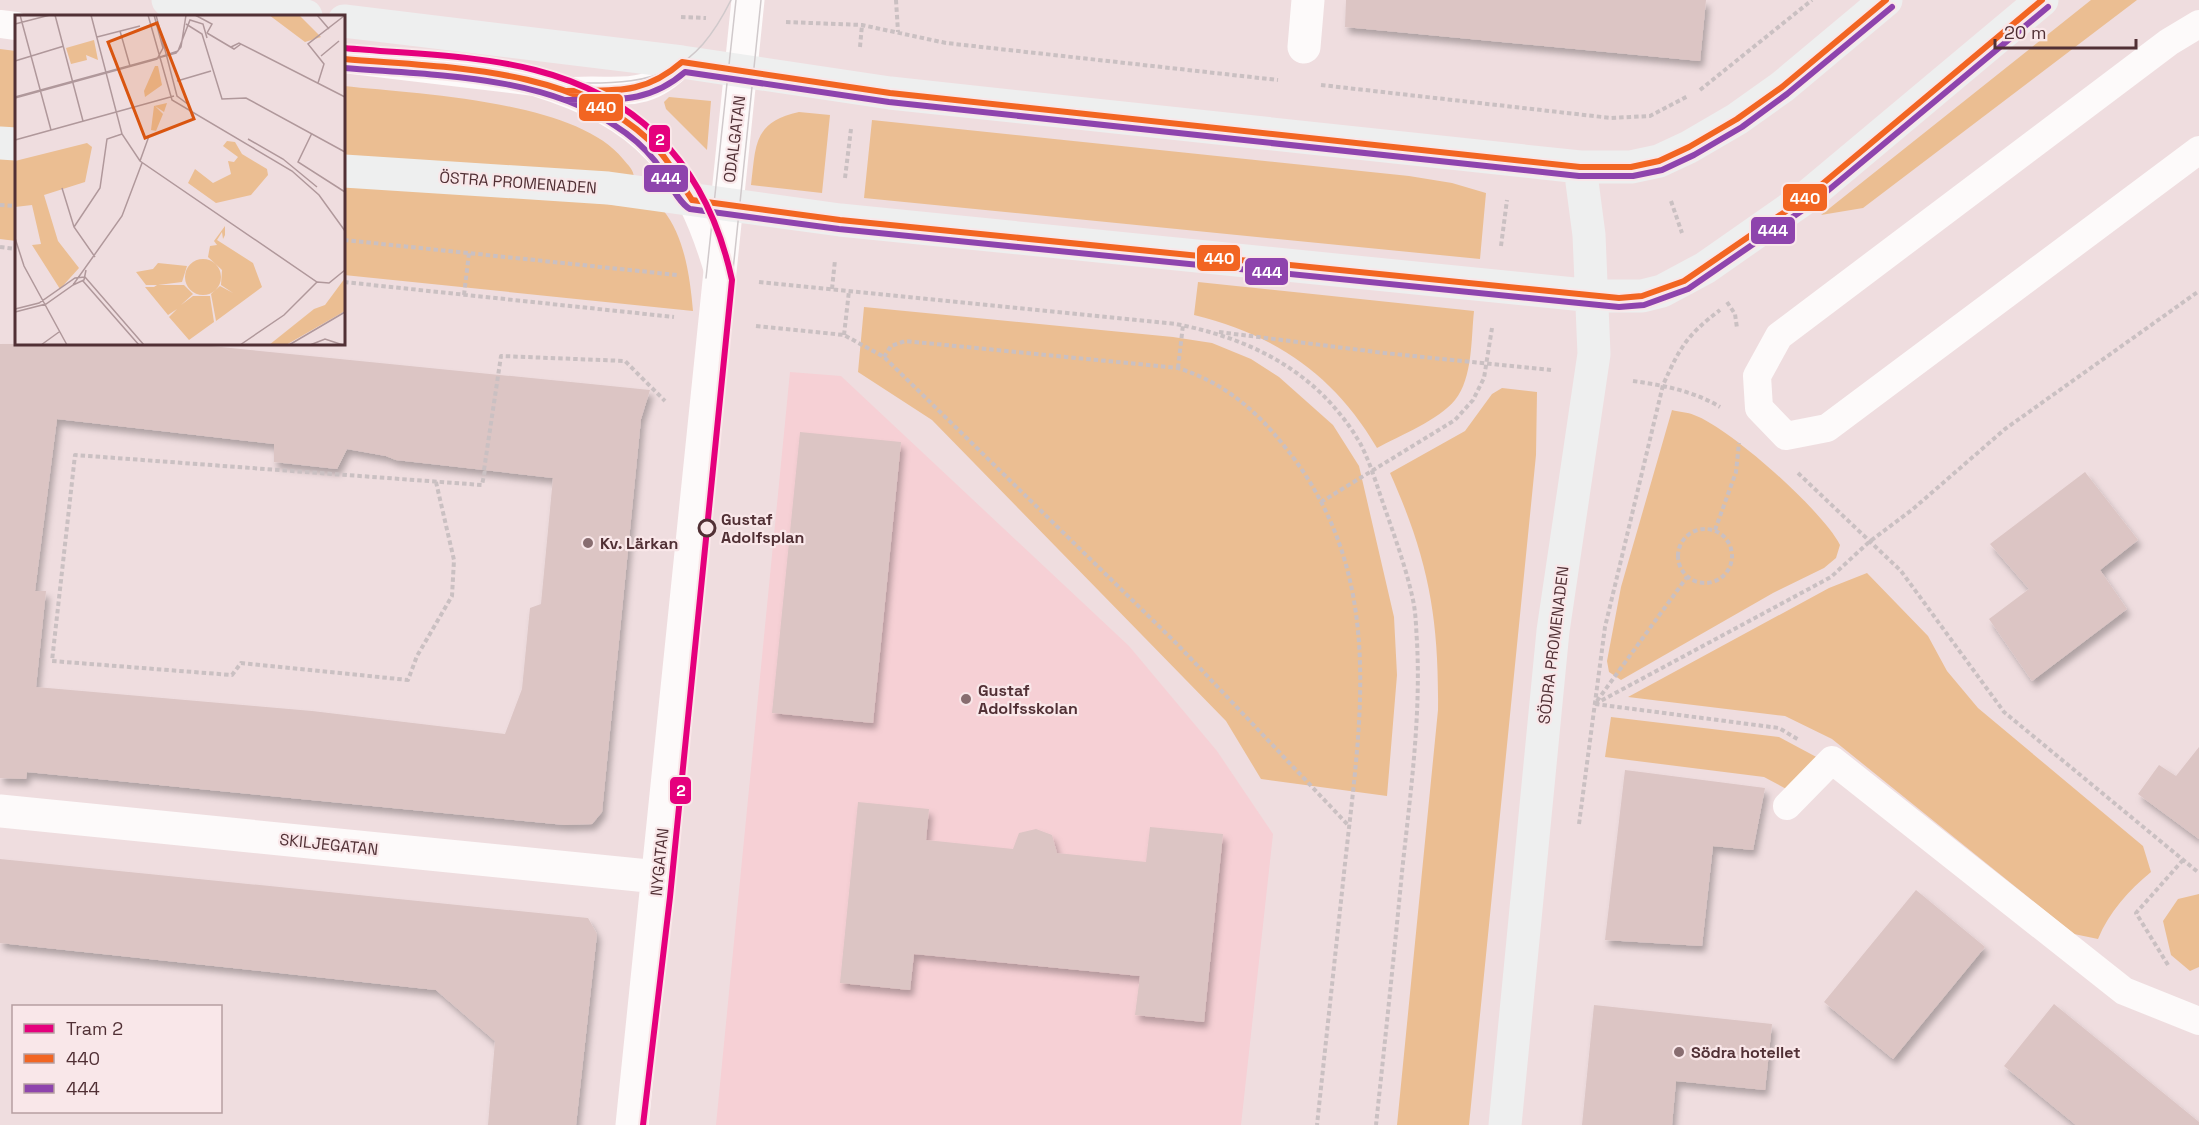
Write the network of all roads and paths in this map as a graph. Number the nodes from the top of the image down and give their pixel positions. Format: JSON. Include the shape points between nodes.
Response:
{"nodes":[{"id":1,"x":168,"y":0,"type":"edge"},
{"id":2,"x":896,"y":0,"type":"edge"},
{"id":3,"x":1308,"y":0,"type":"edge"},
{"id":4,"x":1812,"y":0,"type":"edge"},
{"id":5,"x":1886,"y":0,"type":"edge"},
{"id":6,"x":2042,"y":0,"type":"edge"},
{"id":7,"x":747,"y":10,"type":"edge"},
{"id":8,"x":297,"y":15,"type":"edge"},
{"id":9,"x":679,"y":17,"type":"dead end"},
{"id":10,"x":345,"y":21,"type":"edge"},
{"id":11,"x":0,"y":24,"type":"edge"},
{"id":12,"x":2199,"y":24,"type":"edge"},
{"id":13,"x":862,"y":25,"type":"junction"},
{"id":14,"x":15,"y":26,"type":"edge"},
{"id":15,"x":898,"y":32,"type":"junction"},
{"id":16,"x":1304,"y":47,"type":"dead end"},
{"id":17,"x":345,"y":59,"type":"edge"},
{"id":18,"x":682,"y":63,"type":"junction"},
{"id":19,"x":742,"y":71,"type":"junction"},
{"id":20,"x":1288,"y":81,"type":"dead end"},
{"id":21,"x":1311,"y":84,"type":"dead end"},
{"id":22,"x":856,"y":88,"type":"junction"},
{"id":23,"x":565,"y":91,"type":"junction"},
{"id":24,"x":1516,"y":106,"type":"junction"},
{"id":25,"x":0,"y":143,"type":"edge"},
{"id":26,"x":15,"y":144,"type":"edge"},
{"id":27,"x":2199,"y":150,"type":"edge"},
{"id":28,"x":1511,"y":159,"type":"junction"},
{"id":29,"x":1580,"y":167,"type":"junction"},
{"id":30,"x":345,"y":171,"type":"edge"},
{"id":31,"x":692,"y":200,"type":"junction"},
{"id":32,"x":0,"y":205,"type":"edge"},
{"id":33,"x":15,"y":206,"type":"edge"},
{"id":34,"x":726,"y":206,"type":"junction"},
{"id":35,"x":840,"y":220,"type":"junction"},
{"id":36,"x":345,"y":240,"type":"edge"},
{"id":37,"x":0,"y":247,"type":"edge"},
{"id":38,"x":15,"y":249,"type":"edge"},
{"id":39,"x":469,"y":253,"type":"junction"},
{"id":40,"x":720,"y":279,"type":"junction"},
{"id":41,"x":345,"y":282,"type":"edge"},
{"id":42,"x":1497,"y":286,"type":"junction"},
{"id":43,"x":832,"y":289,"type":"junction"},
{"id":44,"x":849,"y":291,"type":"junction"},
{"id":45,"x":2199,"y":291,"type":"edge"},
{"id":46,"x":464,"y":295,"type":"junction"},
{"id":47,"x":1594,"y":296,"type":"junction"},
{"id":48,"x":1728,"y":304,"type":"dead end"},
{"id":49,"x":716,"y":321,"type":"junction"},
{"id":50,"x":1183,"y":326,"type":"junction"},
{"id":51,"x":1204,"y":330,"type":"junction"},
{"id":52,"x":844,"y":335,"type":"junction"},
{"id":53,"x":884,"y":357,"type":"junction"},
{"id":54,"x":1488,"y":363,"type":"junction"},
{"id":55,"x":1178,"y":368,"type":"junction"},
{"id":56,"x":704,"y":439,"type":"junction"},
{"id":57,"x":1740,"y":441,"type":"dead end"},
{"id":58,"x":485,"y":470,"type":"dead end"},
{"id":59,"x":1371,"y":470,"type":"junction"},
{"id":60,"x":436,"y":482,"type":"junction"},
{"id":61,"x":482,"y":485,"type":"junction"},
{"id":62,"x":1322,"y":502,"type":"junction"},
{"id":63,"x":1715,"y":530,"type":"junction"},
{"id":64,"x":1869,"y":542,"type":"junction"},
{"id":65,"x":1687,"y":577,"type":"junction"},
{"id":66,"x":1595,"y":704,"type":"junction"},
{"id":67,"x":1779,"y":728,"type":"dead end"},
{"id":68,"x":1786,"y":806,"type":"dead end"},
{"id":69,"x":0,"y":811,"type":"edge"},
{"id":70,"x":1348,"y":826,"type":"junction"},
{"id":71,"x":1578,"y":830,"type":"dead end"},
{"id":72,"x":2183,"y":860,"type":"junction"},
{"id":73,"x":2199,"y":873,"type":"edge"},
{"id":74,"x":658,"y":878,"type":"junction"},
{"id":75,"x":2136,"y":913,"type":"dead end"},
{"id":76,"x":2199,"y":1021,"type":"edge"},
{"id":77,"x":632,"y":1125,"type":"edge"},
{"id":78,"x":1317,"y":1125,"type":"edge"},
{"id":79,"x":1376,"y":1125,"type":"edge"},
{"id":80,"x":1505,"y":1125,"type":"edge"}],
"edges":[{"from":1,"to":8,"type":"main road"},
{"from":2,"to":15,"type":"path"},
{"from":3,"to":16,"type":"street"},
{"from":4,"to":24,"type":"path","via":[[1699,91],[1650,116],[1611,118]]},
{"from":5,"to":29,"type":"main road","via":[[1782,87],[1689,147],[1631,167]]},
{"from":6,"to":47,"type":"main road","name":"ÖSTRA PROMENADEN","via":[[1808,196],[1705,268],[1673,286],[1642,296]]},
{"from":7,"to":9,"type":"path"},
{"from":7,"to":13,"type":"path"},
{"from":7,"to":19,"type":"street","name":"ODALGATAN"},
{"from":10,"to":18,"type":"main road"},
{"from":11,"to":14,"type":"lane"},
{"from":12,"to":27,"type":"lane","via":[[2159,49],[1779,336],[1757,376],[1759,408],[1786,436],[1827,428]]},
{"from":13,"to":15,"type":"path"},
{"from":13,"to":22,"type":"path"},
{"from":15,"to":20,"type":"path","via":[[946,43]]},
{"from":17,"to":23,"type":"lane","via":[[507,77]]},
{"from":18,"to":19,"type":"main road"},
{"from":18,"to":23,"type":"lane","via":[[669,76],[643,90]]},
{"from":19,"to":22,"type":"main road"},
{"from":19,"to":34,"type":"street","name":"ODALGATAN"},
{"from":21,"to":24,"type":"path"},
{"from":22,"to":28,"type":"main road"},
{"from":22,"to":35,"type":"path"},
{"from":23,"to":31,"type":"lane","via":[[625,121],[648,140],[672,167]]},
{"from":24,"to":28,"type":"path"},
{"from":25,"to":26,"type":"main road"},
{"from":28,"to":29,"type":"main road"},
{"from":28,"to":42,"type":"path"},
{"from":29,"to":47,"type":"main road","name":"SÖDRA PROMENADEN"},
{"from":30,"to":31,"type":"main road","name":"ÖSTRA PROMENADEN","via":[[608,188]]},
{"from":31,"to":34,"type":"main road","name":"ÖSTRA PROMENADEN"},
{"from":31,"to":40,"type":"lane"},
{"from":32,"to":33,"type":"path"},
{"from":34,"to":35,"type":"main road","name":"ÖSTRA PROMENADEN"},
{"from":34,"to":40,"type":"street","name":"NYGATAN"},
{"from":35,"to":42,"type":"main road","name":"ÖSTRA PROMENADEN"},
{"from":35,"to":43,"type":"path"},
{"from":36,"to":39,"type":"path"},
{"from":37,"to":38,"type":"path"},
{"from":39,"to":40,"type":"path"},
{"from":39,"to":46,"type":"path"},
{"from":40,"to":43,"type":"path"},
{"from":40,"to":49,"type":"street","name":"NYGATAN"},
{"from":41,"to":46,"type":"path"},
{"from":42,"to":47,"type":"main road","name":"ÖSTRA PROMENADEN"},
{"from":42,"to":54,"type":"path"},
{"from":43,"to":44,"type":"path"},
{"from":44,"to":50,"type":"path"},
{"from":44,"to":52,"type":"path"},
{"from":45,"to":64,"type":"path","via":[[2005,429]]},
{"from":46,"to":49,"type":"path"},
{"from":47,"to":80,"type":"main road","name":"SÖDRA PROMENADEN","via":[[1594,354],[1553,631]]},
{"from":48,"to":66,"type":"path","via":[[1693,330],[1663,385],[1620,555]]},
{"from":49,"to":52,"type":"path"},
{"from":49,"to":56,"type":"street","name":"NYGATAN"},
{"from":50,"to":51,"type":"path"},
{"from":50,"to":55,"type":"path"},
{"from":51,"to":54,"type":"path"},
{"from":51,"to":59,"type":"path","via":[[1238,339],[1303,377],[1348,425]]},
{"from":52,"to":53,"type":"path"},
{"from":53,"to":55,"type":"path","via":[[891,346],[905,341]]},
{"from":53,"to":70,"type":"path","via":[[1178,645]]},
{"from":54,"to":59,"type":"path","via":[[1473,400],[1455,420]]},
{"from":55,"to":62,"type":"path","via":[[1205,377],[1236,396],[1266,422],[1300,465]]},
{"from":56,"to":61,"type":"path","via":[[625,361],[501,356]]},
{"from":56,"to":74,"type":"street","name":"NYGATAN"},
{"from":57,"to":63,"type":"path","via":[[1736,472]]},
{"from":58,"to":61,"type":"path"},
{"from":59,"to":62,"type":"path"},
{"from":59,"to":79,"type":"path","via":[[1414,602],[1418,672],[1414,752]]},
{"from":60,"to":60,"type":"path","via":[[75,455],[52,661],[232,675],[241,663],[408,680],[417,656],[452,596],[454,560]]},
{"from":60,"to":61,"type":"path"},
{"from":62,"to":70,"type":"path","via":[[1352,584],[1360,633],[1360,729]]},
{"from":63,"to":65,"type":"path","via":[[1696,530],[1682,542],[1678,560]]},
{"from":63,"to":65,"type":"path","via":[[1729,541],[1732,549],[1727,574],[1712,583]]},
{"from":64,"to":66,"type":"path","via":[[1831,577]]},
{"from":64,"to":72,"type":"path","via":[[1901,571],[2004,712]]},
{"from":65,"to":66,"type":"path"},
{"from":66,"to":67,"type":"path"},
{"from":66,"to":71,"type":"path"},
{"from":68,"to":76,"type":"lane","via":[[1832,760],[2124,991]]},
{"from":69,"to":74,"type":"street","name":"SKILJEGATAN"},
{"from":70,"to":78,"type":"path"},
{"from":72,"to":73,"type":"path"},
{"from":72,"to":75,"type":"path"},
{"from":74,"to":77,"type":"street","name":"NYGATAN"}]}
